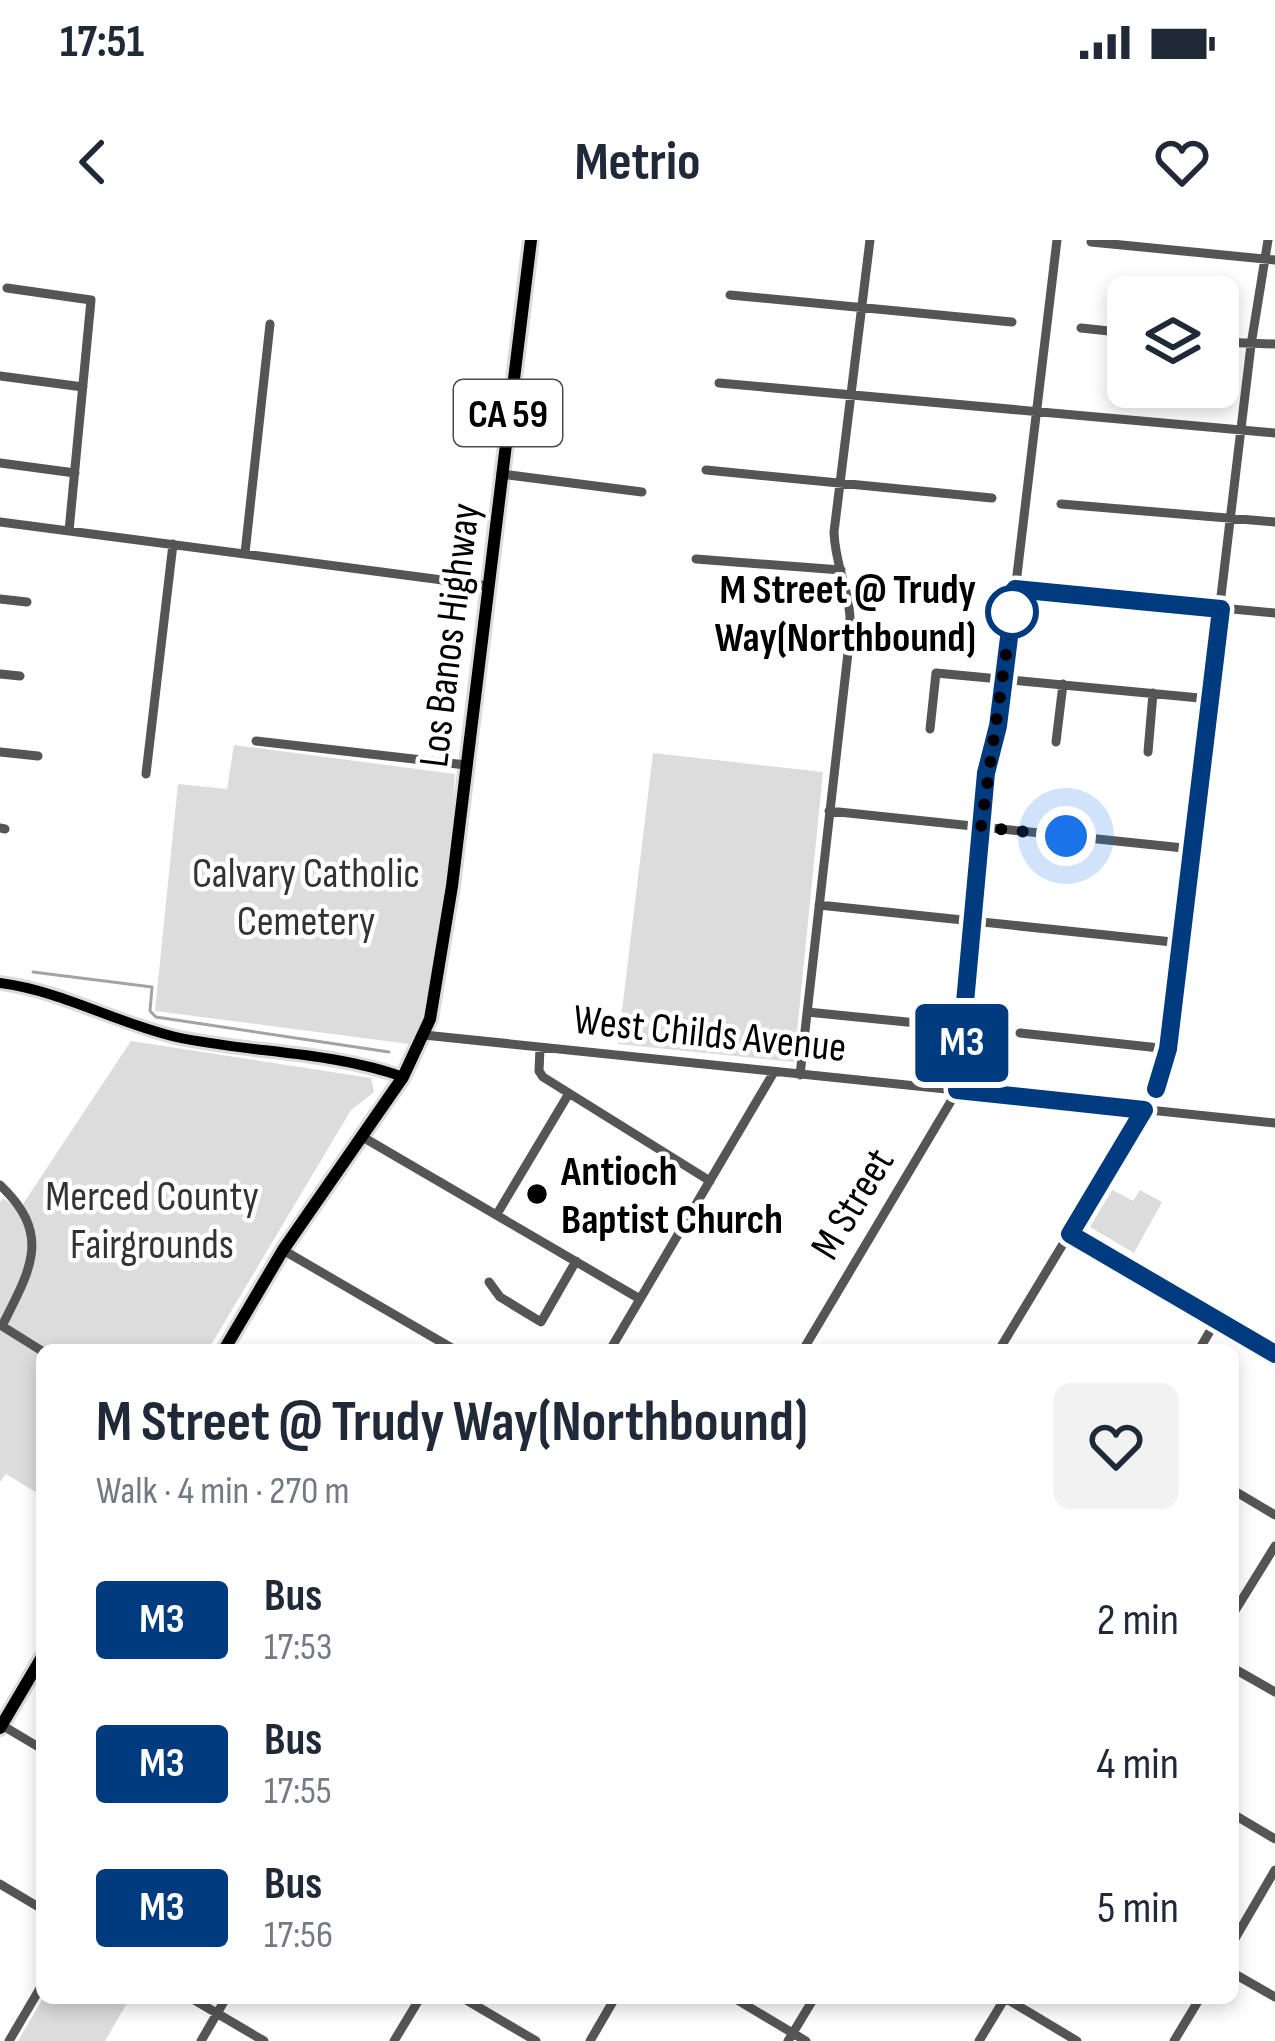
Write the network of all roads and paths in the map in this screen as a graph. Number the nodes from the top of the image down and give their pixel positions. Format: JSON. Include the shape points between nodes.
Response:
{"nodes":[{"id":1,"x":531,"y":240,"type":"edge"},
{"id":2,"x":870,"y":240,"type":"edge"},
{"id":3,"x":1057,"y":240,"type":"edge"},
{"id":4,"x":1268,"y":240,"type":"edge"},
{"id":5,"x":1091,"y":242,"type":"edge"},
{"id":6,"x":1270,"y":259,"type":"edge"},
{"id":7,"x":7,"y":289,"type":"dead end"},
{"id":8,"x":730,"y":295,"type":"dead end"},
{"id":9,"x":862,"y":307,"type":"junction"},
{"id":10,"x":1012,"y":322,"type":"dead end"},
{"id":11,"x":270,"y":324,"type":"dead end"},
{"id":12,"x":1081,"y":328,"type":"dead end"},
{"id":13,"x":1107,"y":331,"type":"edge"},
{"id":14,"x":1239,"y":344,"type":"edge"},
{"id":15,"x":1275,"y":344,"type":"edge"},
{"id":16,"x":1251,"y":345,"type":"junction"},
{"id":17,"x":0,"y":376,"type":"edge"},
{"id":18,"x":718,"y":382,"type":"dead end"},
{"id":19,"x":83,"y":388,"type":"junction"},
{"id":20,"x":850,"y":395,"type":"junction"},
{"id":21,"x":1036,"y":413,"type":"junction"},
{"id":22,"x":1242,"y":430,"type":"junction"},
{"id":23,"x":1275,"y":434,"type":"edge"},
{"id":24,"x":0,"y":464,"type":"edge"},
{"id":25,"x":706,"y":470,"type":"dead end"},
{"id":26,"x":74,"y":473,"type":"junction"},
{"id":27,"x":501,"y":473,"type":"junction"},
{"id":28,"x":840,"y":484,"type":"junction"},
{"id":29,"x":643,"y":492,"type":"dead end"},
{"id":30,"x":992,"y":498,"type":"dead end"},
{"id":31,"x":1061,"y":504,"type":"dead end"},
{"id":32,"x":1230,"y":517,"type":"junction"},
{"id":33,"x":0,"y":521,"type":"edge"},
{"id":34,"x":1275,"y":522,"type":"edge"},
{"id":35,"x":69,"y":530,"type":"junction"},
{"id":36,"x":173,"y":544,"type":"junction"},
{"id":37,"x":245,"y":553,"type":"junction"},
{"id":38,"x":696,"y":559,"type":"dead end"},
{"id":39,"x":841,"y":570,"type":"junction"},
{"id":40,"x":488,"y":586,"type":"junction"},
{"id":41,"x":1015,"y":589,"type":"junction"},
{"id":42,"x":0,"y":599,"type":"edge"},
{"id":43,"x":27,"y":602,"type":"dead end"},
{"id":44,"x":1221,"y":609,"type":"junction"},
{"id":45,"x":1275,"y":613,"type":"edge"},
{"id":46,"x":0,"y":674,"type":"edge"},
{"id":47,"x":20,"y":676,"type":"dead end"},
{"id":48,"x":1004,"y":679,"type":"junction"},
{"id":49,"x":1063,"y":684,"type":"junction"},
{"id":50,"x":1154,"y":693,"type":"junction"},
{"id":51,"x":1210,"y":699,"type":"junction"},
{"id":52,"x":930,"y":729,"type":"dead end"},
{"id":53,"x":256,"y":741,"type":"dead end"},
{"id":54,"x":1057,"y":742,"type":"dead end"},
{"id":55,"x":0,"y":752,"type":"edge"},
{"id":56,"x":1148,"y":752,"type":"dead end"},
{"id":57,"x":38,"y":756,"type":"dead end"},
{"id":58,"x":466,"y":765,"type":"junction"},
{"id":59,"x":146,"y":774,"type":"dead end"},
{"id":60,"x":830,"y":811,"type":"junction"},
{"id":61,"x":981,"y":827,"type":"junction"},
{"id":62,"x":1192,"y":849,"type":"junction"},
{"id":63,"x":819,"y":905,"type":"junction"},
{"id":64,"x":973,"y":920,"type":"junction"},
{"id":65,"x":1182,"y":943,"type":"junction"},
{"id":66,"x":0,"y":983,"type":"edge"},
{"id":67,"x":807,"y":1012,"type":"junction"},
{"id":68,"x":927,"y":1024,"type":"dead end"},
{"id":69,"x":1020,"y":1033,"type":"dead end"},
{"id":70,"x":424,"y":1035,"type":"junction"},
{"id":71,"x":540,"y":1048,"type":"junction"},
{"id":72,"x":1168,"y":1049,"type":"junction"},
{"id":73,"x":774,"y":1072,"type":"junction"},
{"id":74,"x":800,"y":1075,"type":"junction"},
{"id":75,"x":403,"y":1077,"type":"junction"},
{"id":76,"x":957,"y":1090,"type":"junction"},
{"id":77,"x":568,"y":1095,"type":"junction"},
{"id":78,"x":1144,"y":1110,"type":"junction"},
{"id":79,"x":1275,"y":1123,"type":"edge"},
{"id":80,"x":361,"y":1136,"type":"junction"},
{"id":81,"x":710,"y":1181,"type":"junction"},
{"id":82,"x":0,"y":1185,"type":"edge"},
{"id":83,"x":497,"y":1214,"type":"junction"},
{"id":84,"x":1070,"y":1234,"type":"junction"},
{"id":85,"x":283,"y":1250,"type":"junction"},
{"id":86,"x":576,"y":1261,"type":"junction"},
{"id":87,"x":489,"y":1282,"type":"dead end"},
{"id":88,"x":640,"y":1299,"type":"junction"},
{"id":89,"x":1217,"y":1319,"type":"junction"},
{"id":90,"x":228,"y":1344,"type":"edge"},
{"id":91,"x":445,"y":1344,"type":"edge"},
{"id":92,"x":614,"y":1344,"type":"edge"},
{"id":93,"x":807,"y":1344,"type":"edge"},
{"id":94,"x":1003,"y":1344,"type":"edge"},
{"id":95,"x":1202,"y":1344,"type":"edge"},
{"id":96,"x":36,"y":1347,"type":"edge"},
{"id":97,"x":1275,"y":1354,"type":"edge"},
{"id":98,"x":1239,"y":1494,"type":"edge"},
{"id":99,"x":1275,"y":1516,"type":"edge"},
{"id":100,"x":1275,"y":1546,"type":"edge"},
{"id":101,"x":1239,"y":1604,"type":"edge"},
{"id":102,"x":36,"y":1667,"type":"edge"},
{"id":103,"x":1239,"y":1671,"type":"edge"},
{"id":104,"x":1275,"y":1692,"type":"edge"},
{"id":105,"x":1,"y":1726,"type":"edge"},
{"id":106,"x":36,"y":1746,"type":"edge"},
{"id":107,"x":1239,"y":1818,"type":"edge"},
{"id":108,"x":1275,"y":1839,"type":"edge"},
{"id":109,"x":1275,"y":1870,"type":"edge"},
{"id":110,"x":0,"y":1884,"type":"edge"},
{"id":111,"x":36,"y":1905,"type":"edge"},
{"id":112,"x":1239,"y":1932,"type":"edge"},
{"id":113,"x":1239,"y":1976,"type":"edge"},
{"id":114,"x":36,"y":1995,"type":"edge"},
{"id":115,"x":1275,"y":1997,"type":"edge"},
{"id":116,"x":201,"y":2004,"type":"edge"},
{"id":117,"x":222,"y":2004,"type":"edge"},
{"id":118,"x":416,"y":2004,"type":"edge"},
{"id":119,"x":474,"y":2004,"type":"edge"},
{"id":120,"x":612,"y":2004,"type":"edge"},
{"id":121,"x":743,"y":2004,"type":"edge"},
{"id":122,"x":810,"y":2004,"type":"edge"},
{"id":123,"x":1002,"y":2004,"type":"edge"},
{"id":124,"x":1015,"y":2004,"type":"edge"},
{"id":125,"x":1196,"y":2004,"type":"edge"},
{"id":126,"x":217,"y":2013,"type":"junction"},
{"id":127,"x":790,"y":2037,"type":"edge"},
{"id":128,"x":9,"y":2041,"type":"edge"},
{"id":129,"x":201,"y":2041,"type":"edge"},
{"id":130,"x":264,"y":2041,"type":"edge"},
{"id":131,"x":394,"y":2041,"type":"edge"},
{"id":132,"x":536,"y":2041,"type":"edge"},
{"id":133,"x":590,"y":2041,"type":"edge"},
{"id":134,"x":806,"y":2041,"type":"edge"},
{"id":135,"x":980,"y":2041,"type":"edge"},
{"id":136,"x":1077,"y":2041,"type":"edge"},
{"id":137,"x":1174,"y":2041,"type":"edge"}],
"edges":[{"from":1,"to":27,"type":"highway","name":"Los Banos Highway","number":"CA 59"},
{"from":2,"to":9,"type":"street"},
{"from":3,"to":21,"type":"street"},
{"from":4,"to":6,"type":"street"},
{"from":5,"to":6,"type":"street"},
{"from":6,"to":16,"type":"street"},
{"from":7,"to":19,"type":"street","via":[[91,300]]},
{"from":8,"to":9,"type":"street"},
{"from":9,"to":10,"type":"street"},
{"from":9,"to":20,"type":"street"},
{"from":11,"to":37,"type":"street"},
{"from":12,"to":13,"type":"street"},
{"from":14,"to":16,"type":"street"},
{"from":15,"to":16,"type":"street"},
{"from":16,"to":22,"type":"street"},
{"from":17,"to":19,"type":"street"},
{"from":18,"to":20,"type":"street"},
{"from":19,"to":26,"type":"street"},
{"from":20,"to":21,"type":"street"},
{"from":20,"to":28,"type":"street"},
{"from":21,"to":22,"type":"street"},
{"from":21,"to":41,"type":"street"},
{"from":22,"to":23,"type":"street"},
{"from":22,"to":32,"type":"street"},
{"from":24,"to":26,"type":"street"},
{"from":25,"to":28,"type":"street"},
{"from":26,"to":35,"type":"street"},
{"from":27,"to":29,"type":"street"},
{"from":27,"to":40,"type":"highway","name":"Los Banos Highway","number":"CA 59"},
{"from":28,"to":30,"type":"street"},
{"from":28,"to":39,"type":"street","via":[[834,532]]},
{"from":31,"to":32,"type":"street"},
{"from":32,"to":34,"type":"street"},
{"from":32,"to":44,"type":"street"},
{"from":33,"to":35,"type":"street"},
{"from":35,"to":36,"type":"street"},
{"from":36,"to":37,"type":"street"},
{"from":36,"to":59,"type":"street"},
{"from":37,"to":40,"type":"street"},
{"from":38,"to":39,"type":"street"},
{"from":39,"to":60,"type":"street","via":[[851,616]]},
{"from":40,"to":58,"type":"highway","name":"Los Banos Highway","number":"CA 59"},
{"from":41,"to":44,"type":"street"},
{"from":41,"to":48,"type":"street"},
{"from":42,"to":43,"type":"street"},
{"from":44,"to":45,"type":"street"},
{"from":44,"to":51,"type":"street"},
{"from":46,"to":47,"type":"street"},
{"from":48,"to":49,"type":"street"},
{"from":48,"to":52,"type":"street","via":[[936,673]]},
{"from":48,"to":61,"type":"street"},
{"from":49,"to":50,"type":"street"},
{"from":49,"to":54,"type":"street"},
{"from":50,"to":51,"type":"street"},
{"from":50,"to":56,"type":"street"},
{"from":51,"to":62,"type":"street"},
{"from":53,"to":58,"type":"street"},
{"from":55,"to":57,"type":"street"},
{"from":58,"to":70,"type":"highway","name":"Los Banos Highway","number":"CA 59"},
{"from":60,"to":61,"type":"street"},
{"from":60,"to":63,"type":"street"},
{"from":61,"to":62,"type":"street"},
{"from":61,"to":64,"type":"street"},
{"from":62,"to":65,"type":"street"},
{"from":63,"to":64,"type":"street"},
{"from":63,"to":67,"type":"street"},
{"from":64,"to":65,"type":"street"},
{"from":64,"to":76,"type":"street"},
{"from":65,"to":72,"type":"street"},
{"from":66,"to":75,"type":"main road","via":[[183,1038]]},
{"from":67,"to":68,"type":"street"},
{"from":67,"to":74,"type":"street"},
{"from":69,"to":72,"type":"street"},
{"from":70,"to":71,"type":"street","name":"West Childs Avenue"},
{"from":70,"to":75,"type":"highway","number":"CA 59"},
{"from":71,"to":73,"type":"street","name":"West Childs Avenue"},
{"from":71,"to":77,"type":"street","via":[[539,1071]]},
{"from":72,"to":78,"type":"street"},
{"from":73,"to":74,"type":"street","name":"West Childs Avenue"},
{"from":73,"to":81,"type":"street"},
{"from":74,"to":76,"type":"street","name":"West Childs Avenue"},
{"from":75,"to":80,"type":"highway","number":"CA 59"},
{"from":76,"to":78,"type":"street","name":"West Childs Avenue"},
{"from":76,"to":93,"type":"street","name":"M Street"},
{"from":77,"to":81,"type":"street"},
{"from":77,"to":83,"type":"street"},
{"from":78,"to":79,"type":"street","name":"West Childs Avenue"},
{"from":78,"to":84,"type":"street"},
{"from":80,"to":83,"type":"street"},
{"from":80,"to":85,"type":"highway","number":"CA 59"},
{"from":81,"to":88,"type":"street"},
{"from":82,"to":96,"type":"street","via":[[21,1207],[34,1245],[2,1326]]},
{"from":83,"to":86,"type":"street"},
{"from":84,"to":89,"type":"street"},
{"from":84,"to":94,"type":"street"},
{"from":85,"to":90,"type":"highway","number":"CA 59"},
{"from":85,"to":91,"type":"street"},
{"from":86,"to":87,"type":"street","via":[[541,1322]]},
{"from":86,"to":88,"type":"street"},
{"from":88,"to":92,"type":"street"},
{"from":89,"to":95,"type":"street"},
{"from":89,"to":97,"type":"street"},
{"from":98,"to":99,"type":"street"},
{"from":100,"to":101,"type":"street"},
{"from":102,"to":105,"type":"highway"},
{"from":103,"to":104,"type":"street"},
{"from":105,"to":106,"type":"street"},
{"from":107,"to":108,"type":"street"},
{"from":109,"to":112,"type":"street"},
{"from":110,"to":111,"type":"street"},
{"from":113,"to":115,"type":"street"},
{"from":114,"to":128,"type":"street"},
{"from":116,"to":126,"type":"street"},
{"from":117,"to":126,"type":"street"},
{"from":118,"to":131,"type":"street"},
{"from":119,"to":132,"type":"street"},
{"from":120,"to":133,"type":"street"},
{"from":121,"to":127,"type":"street"},
{"from":122,"to":127,"type":"street"},
{"from":123,"to":135,"type":"street"},
{"from":124,"to":136,"type":"street"},
{"from":125,"to":137,"type":"street"},
{"from":126,"to":129,"type":"street"},
{"from":126,"to":130,"type":"street"},
{"from":127,"to":134,"type":"street"}]}
